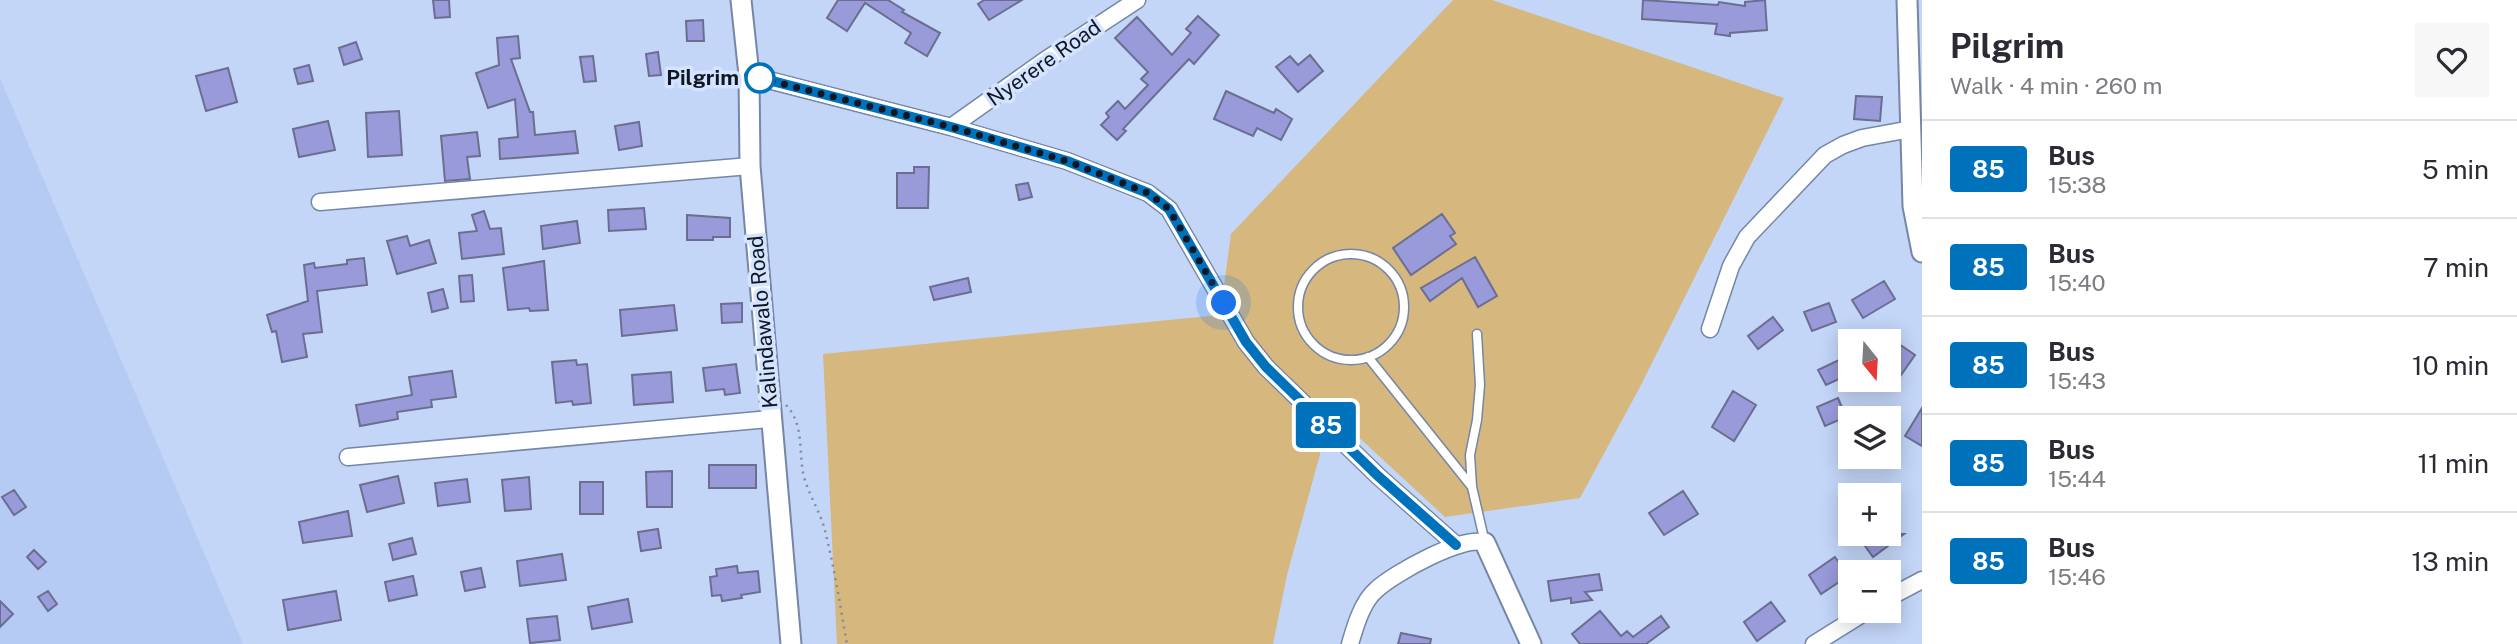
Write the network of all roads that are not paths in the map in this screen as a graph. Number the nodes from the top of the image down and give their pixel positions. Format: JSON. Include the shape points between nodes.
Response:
{"nodes":[{"id":1,"x":741,"y":0,"type":"edge"},
{"id":2,"x":1137,"y":0,"type":"edge"},
{"id":3,"x":1907,"y":0,"type":"edge"},
{"id":4,"x":749,"y":75,"type":"junction"},
{"id":5,"x":951,"y":127,"type":"junction"},
{"id":6,"x":1911,"y":129,"type":"junction"},
{"id":7,"x":750,"y":166,"type":"junction"},
{"id":8,"x":1917,"y":200,"type":"edge"},
{"id":9,"x":320,"y":202,"type":"dead end"},
{"id":10,"x":1922,"y":252,"type":"edge"},
{"id":11,"x":1710,"y":329,"type":"dead end"},
{"id":12,"x":1477,"y":334,"type":"dead end"},
{"id":13,"x":1368,"y":357,"type":"junction"},
{"id":14,"x":770,"y":419,"type":"junction"},
{"id":15,"x":348,"y":457,"type":"dead end"},
{"id":16,"x":1472,"y":487,"type":"junction"},
{"id":17,"x":1485,"y":543,"type":"junction"},
{"id":18,"x":1456,"y":545,"type":"junction"},
{"id":19,"x":1922,"y":580,"type":"edge"},
{"id":20,"x":1901,"y":591,"type":"edge"},
{"id":21,"x":1848,"y":623,"type":"edge"},
{"id":22,"x":791,"y":644,"type":"edge"},
{"id":23,"x":1350,"y":644,"type":"edge"},
{"id":24,"x":1531,"y":644,"type":"edge"},
{"id":25,"x":1814,"y":644,"type":"edge"}],
"edges":[{"from":1,"to":4,"type":"street","name":"Kalindawalo Road"},
{"from":2,"to":5,"type":"street","name":"Nyerere Road"},
{"from":3,"to":6,"type":"street"},
{"from":4,"to":5,"type":"street"},
{"from":4,"to":7,"type":"street","name":"Kalindawalo Road"},
{"from":5,"to":18,"type":"street","via":[[1067,161],[1148,193],[1169,209],[1246,342],[1266,367]]},
{"from":6,"to":8,"type":"street"},
{"from":6,"to":11,"type":"street","via":[[1862,138],[1825,155],[1747,237],[1731,266]]},
{"from":7,"to":9,"type":"street"},
{"from":7,"to":14,"type":"street","name":"Kalindawalo Road"},
{"from":8,"to":10,"type":"street"},
{"from":12,"to":16,"type":"lane","via":[[1480,385],[1470,455]]},
{"from":13,"to":13,"type":"lane","via":[[1347,360],[1327,355],[1311,342],[1300,324],[1297,304],[1303,284],[1315,268],[1333,257],[1354,254],[1374,259],[1390,272],[1401,290],[1404,310],[1398,330],[1386,347]]},
{"from":13,"to":16,"type":"lane"},
{"from":14,"to":15,"type":"street"},
{"from":14,"to":22,"type":"street","name":"Kalindawalo Road"},
{"from":16,"to":17,"type":"lane"},
{"from":17,"to":18,"type":"street"},
{"from":17,"to":24,"type":"street"},
{"from":18,"to":23,"type":"street","via":[[1374,591]]},
{"from":19,"to":20,"type":"street"},
{"from":21,"to":25,"type":"street"}]}
